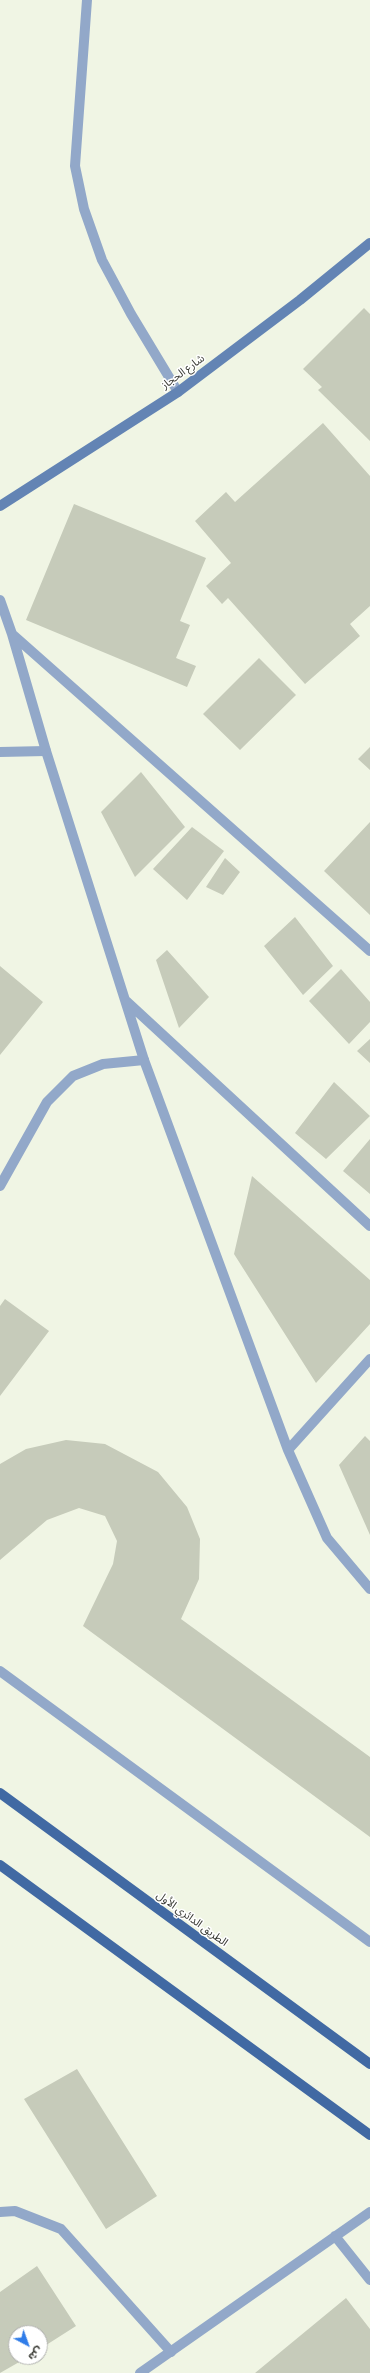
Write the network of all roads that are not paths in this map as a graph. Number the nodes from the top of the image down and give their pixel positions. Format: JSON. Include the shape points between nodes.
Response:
{"nodes":[{"id":1,"x":87,"y":0,"type":"edge"},
{"id":2,"x":370,"y":243,"type":"edge"},
{"id":3,"x":178,"y":392,"type":"junction"},
{"id":4,"x":0,"y":506,"type":"edge"},
{"id":5,"x":0,"y":600,"type":"edge"},
{"id":6,"x":12,"y":634,"type":"junction"},
{"id":7,"x":46,"y":751,"type":"junction"},
{"id":8,"x":0,"y":752,"type":"edge"},
{"id":9,"x":370,"y":951,"type":"edge"},
{"id":10,"x":124,"y":998,"type":"junction"},
{"id":11,"x":144,"y":1060,"type":"junction"},
{"id":12,"x":0,"y":1186,"type":"edge"},
{"id":13,"x":370,"y":1226,"type":"edge"},
{"id":14,"x":370,"y":1359,"type":"edge"},
{"id":15,"x":288,"y":1450,"type":"junction"},
{"id":16,"x":370,"y":1589,"type":"edge"},
{"id":17,"x":0,"y":1671,"type":"edge"},
{"id":18,"x":0,"y":1793,"type":"edge"},
{"id":19,"x":0,"y":1865,"type":"edge"},
{"id":20,"x":370,"y":1942,"type":"edge"},
{"id":21,"x":370,"y":2064,"type":"edge"},
{"id":22,"x":370,"y":2135,"type":"edge"},
{"id":23,"x":0,"y":2212,"type":"edge"},
{"id":24,"x":370,"y":2212,"type":"edge"},
{"id":25,"x":335,"y":2236,"type":"junction"},
{"id":26,"x":370,"y":2280,"type":"edge"},
{"id":27,"x":171,"y":2352,"type":"junction"},
{"id":28,"x":140,"y":2373,"type":"edge"}],
"edges":[{"from":1,"to":3,"type":"street","via":[[75,166],[84,209],[102,260]]},
{"from":2,"to":3,"type":"main road","name":"شارع الحجاز","via":[[300,300]]},
{"from":3,"to":4,"type":"main road","name":"شارع الحجاز"},
{"from":5,"to":6,"type":"street"},
{"from":6,"to":7,"type":"street"},
{"from":6,"to":9,"type":"street"},
{"from":7,"to":8,"type":"street"},
{"from":7,"to":10,"type":"street"},
{"from":10,"to":11,"type":"street"},
{"from":10,"to":13,"type":"street"},
{"from":11,"to":12,"type":"street","via":[[103,1064],[73,1076],[47,1102]]},
{"from":11,"to":15,"type":"street"},
{"from":14,"to":15,"type":"street"},
{"from":15,"to":16,"type":"street","via":[[327,1538]]},
{"from":17,"to":20,"type":"street"},
{"from":18,"to":21,"type":"main road","name":"الطريق الدائري الأول"},
{"from":19,"to":22,"type":"main road"},
{"from":23,"to":27,"type":"street","via":[[15,2211],[62,2229]]},
{"from":24,"to":25,"type":"street"},
{"from":25,"to":26,"type":"street"},
{"from":25,"to":27,"type":"street"},
{"from":27,"to":28,"type":"street"}]}
